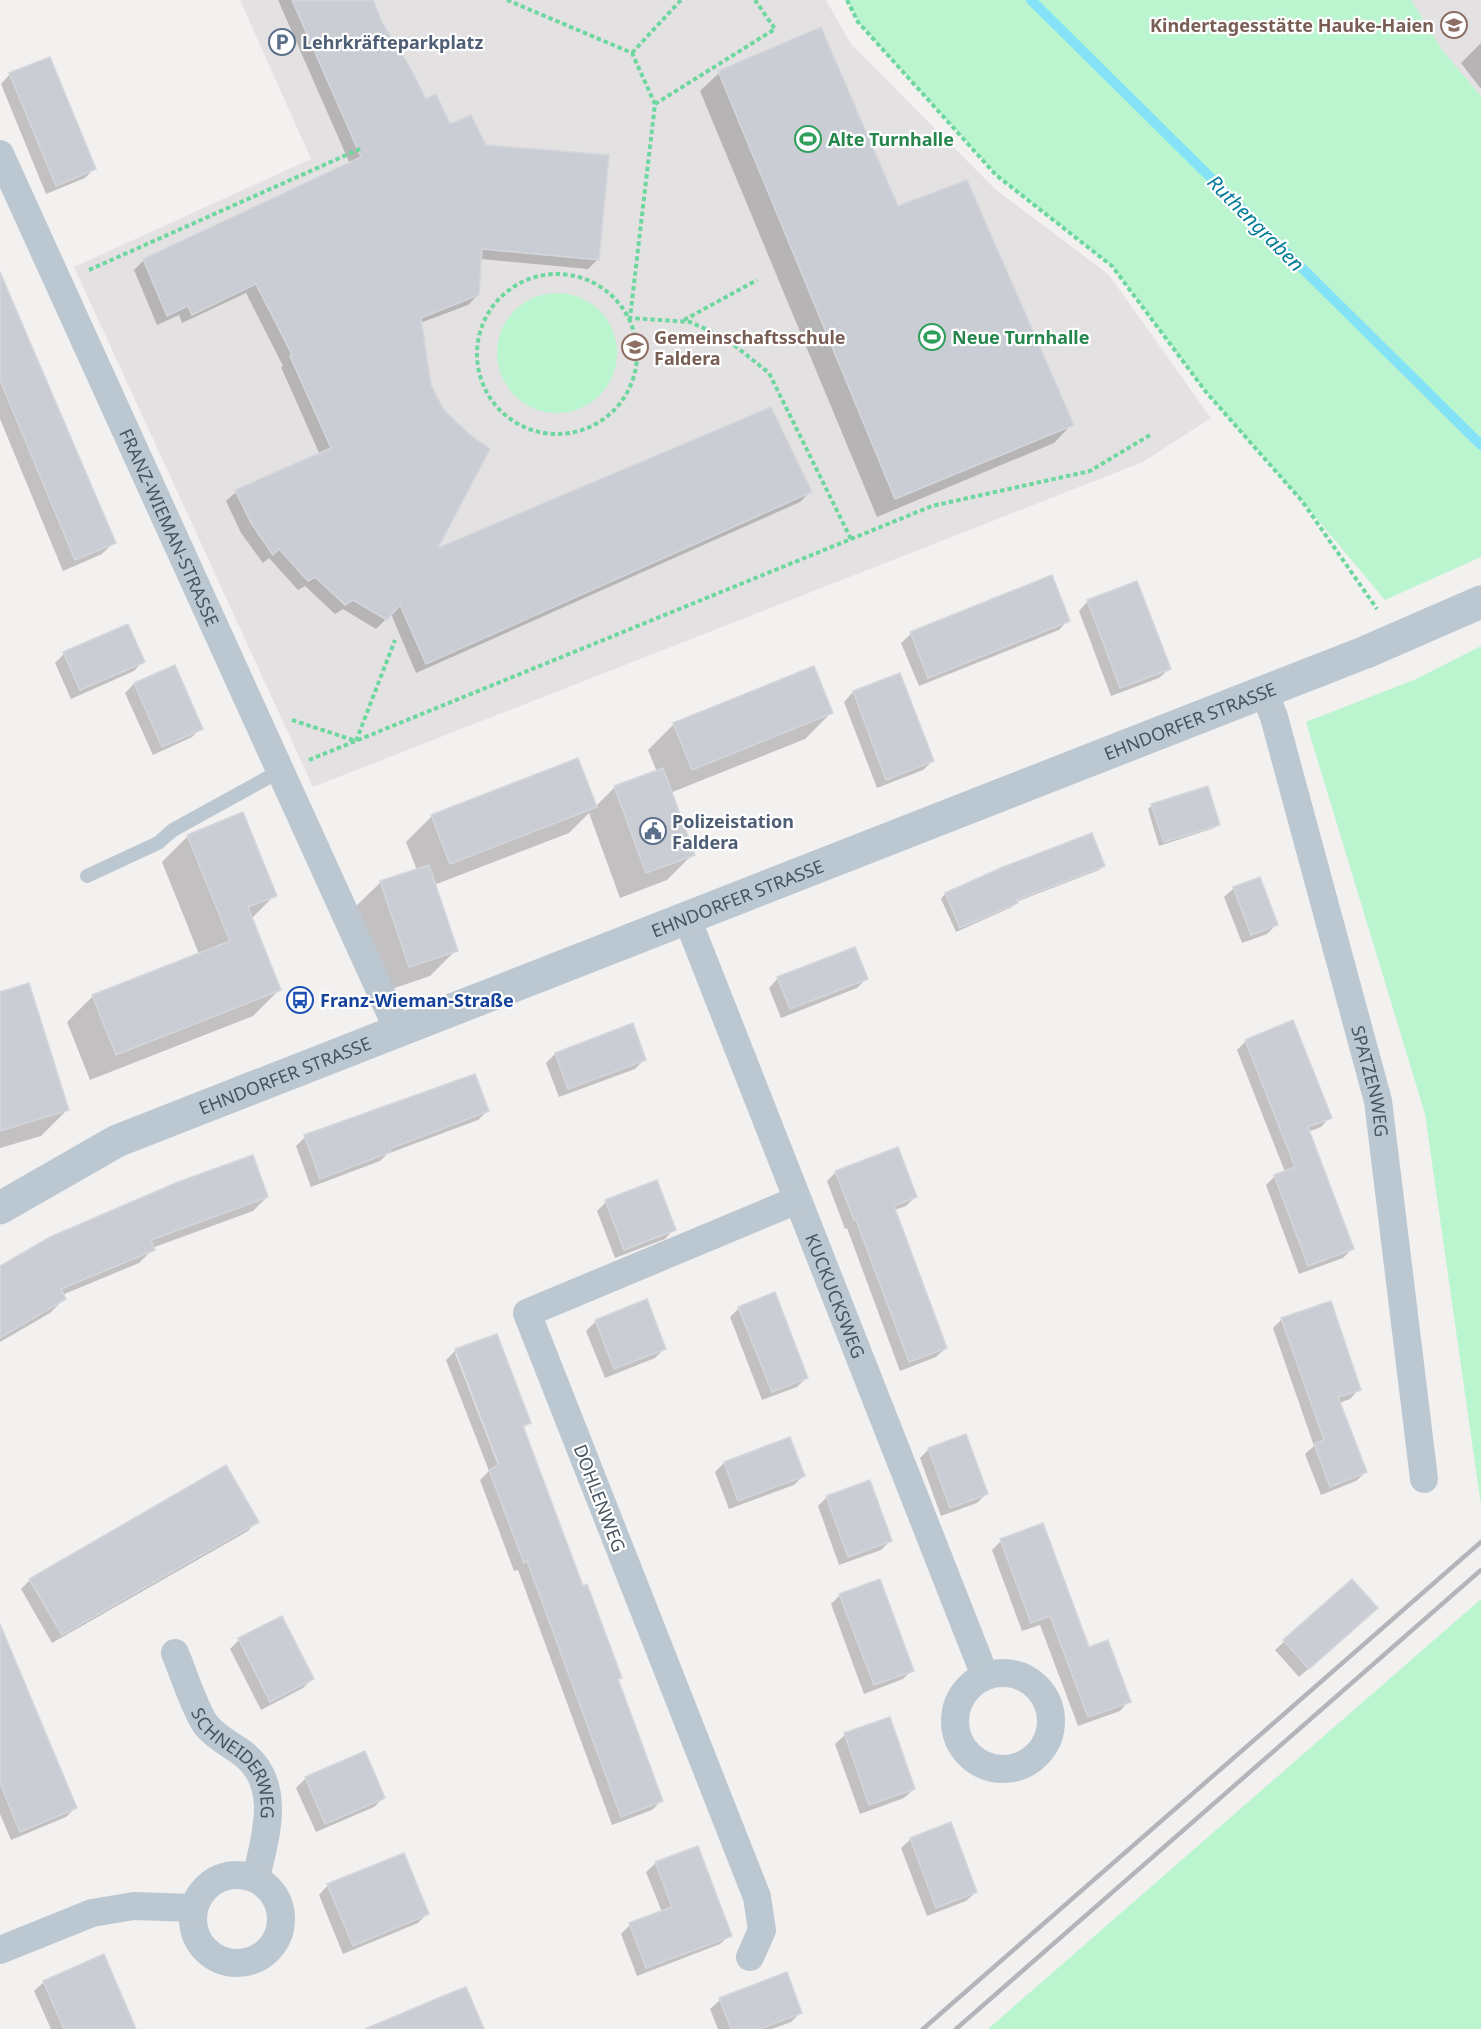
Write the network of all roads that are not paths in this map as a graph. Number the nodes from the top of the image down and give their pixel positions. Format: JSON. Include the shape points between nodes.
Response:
{"nodes":[{"id":1,"x":0,"y":154,"type":"edge"},
{"id":2,"x":1481,"y":603,"type":"edge"},
{"id":3,"x":1264,"y":692,"type":"junction"},
{"id":4,"x":280,"y":771,"type":"junction"},
{"id":5,"x":87,"y":876,"type":"dead end"},
{"id":6,"x":687,"y":918,"type":"junction"},
{"id":7,"x":398,"y":1030,"type":"junction"},
{"id":8,"x":797,"y":1200,"type":"junction"},
{"id":9,"x":0,"y":1208,"type":"edge"},
{"id":10,"x":1424,"y":1479,"type":"dead end"},
{"id":11,"x":175,"y":1653,"type":"dead end"},
{"id":12,"x":985,"y":1676,"type":"dead end"},
{"id":13,"x":256,"y":1878,"type":"junction"},
{"id":14,"x":194,"y":1908,"type":"junction"},
{"id":15,"x":0,"y":1950,"type":"edge"},
{"id":16,"x":750,"y":1957,"type":"dead end"}],
"edges":[{"from":1,"to":4,"type":"street","name":"FRANZ-WIEMAN-STRASSE"},
{"from":2,"to":3,"type":"street","name":"EHNDORFER STRASSE"},
{"from":3,"to":6,"type":"street","name":"EHNDORFER STRASSE"},
{"from":3,"to":10,"type":"street","name":"SPATZENWEG","via":[[1378,1101]]},
{"from":4,"to":5,"type":"lane","via":[[172,830],[158,843]]},
{"from":4,"to":7,"type":"street","name":"FRANZ-WIEMAN-STRASSE"},
{"from":6,"to":7,"type":"street","name":"EHNDORFER STRASSE"},
{"from":6,"to":8,"type":"street","name":"KUCKUCKSWEG"},
{"from":7,"to":9,"type":"street","name":"EHNDORFER STRASSE","via":[[117,1141]]},
{"from":8,"to":12,"type":"street","name":"KUCKUCKSWEG"},
{"from":8,"to":16,"type":"street","name":"DOHLENWEG","via":[[527,1313],[757,1898],[762,1930]]},
{"from":11,"to":13,"type":"street","name":"SCHNEIDERWEG","via":[[206,1724],[258,1768],[265,1783],[266,1834]]},
{"from":13,"to":14,"type":"street","via":[[225,1875],[211,1882]]},
{"from":13,"to":14,"type":"street","via":[[278,1900],[282,1916],[280,1932],[272,1947],[260,1957],[231,1963],[206,1951],[192,1924]]},
{"from":14,"to":15,"type":"street","via":[[134,1906],[92,1913]]}]}
